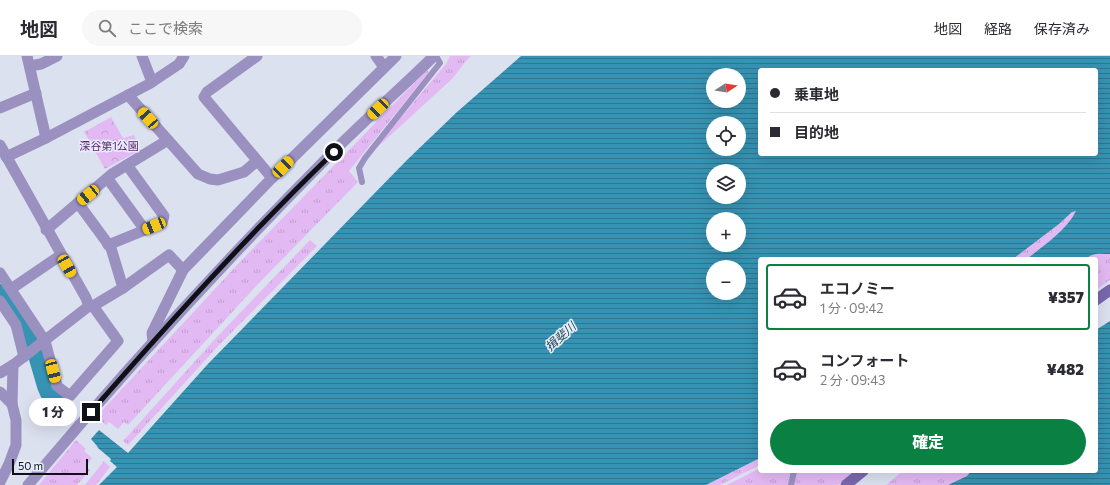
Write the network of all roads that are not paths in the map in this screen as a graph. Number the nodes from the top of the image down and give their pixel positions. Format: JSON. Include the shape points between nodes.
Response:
{"nodes":[{"id":1,"x":57,"y":56,"type":"edge"},
{"id":2,"x":142,"y":56,"type":"edge"},
{"id":3,"x":256,"y":56,"type":"edge"},
{"id":4,"x":376,"y":56,"type":"edge"},
{"id":5,"x":396,"y":56,"type":"edge"},
{"id":6,"x":435,"y":56,"type":"edge"},
{"id":7,"x":182,"y":57,"type":"edge"},
{"id":8,"x":29,"y":61,"type":"edge"},
{"id":9,"x":384,"y":67,"type":"junction"},
{"id":10,"x":152,"y":82,"type":"junction"},
{"id":11,"x":36,"y":93,"type":"junction"},
{"id":12,"x":128,"y":95,"type":"junction"},
{"id":13,"x":0,"y":108,"type":"edge"},
{"id":14,"x":46,"y":138,"type":"junction"},
{"id":15,"x":168,"y":140,"type":"junction"},
{"id":16,"x":0,"y":145,"type":"edge"},
{"id":17,"x":6,"y":157,"type":"junction"},
{"id":18,"x":257,"y":161,"type":"junction"},
{"id":19,"x":127,"y":165,"type":"junction"},
{"id":20,"x":272,"y":178,"type":"junction"},
{"id":21,"x":108,"y":179,"type":"junction"},
{"id":22,"x":362,"y":182,"type":"dead end"},
{"id":23,"x":78,"y":203,"type":"junction"},
{"id":24,"x":46,"y":230,"type":"junction"},
{"id":25,"x":145,"y":230,"type":"junction"},
{"id":26,"x":108,"y":245,"type":"junction"},
{"id":27,"x":61,"y":255,"type":"junction"},
{"id":28,"x":183,"y":270,"type":"junction"},
{"id":29,"x":0,"y":272,"type":"edge"},
{"id":30,"x":11,"y":288,"type":"junction"},
{"id":31,"x":123,"y":288,"type":"junction"},
{"id":32,"x":1110,"y":290,"type":"edge"},
{"id":33,"x":1098,"y":299,"type":"edge"},
{"id":34,"x":0,"y":301,"type":"edge"},
{"id":35,"x":91,"y":306,"type":"junction"},
{"id":36,"x":43,"y":342,"type":"junction"},
{"id":37,"x":153,"y":342,"type":"junction"},
{"id":38,"x":27,"y":354,"type":"junction"},
{"id":39,"x":13,"y":365,"type":"junction"},
{"id":40,"x":0,"y":373,"type":"edge"},
{"id":41,"x":0,"y":392,"type":"edge"},
{"id":42,"x":12,"y":404,"type":"junction"},
{"id":43,"x":9,"y":464,"type":"junction"},
{"id":44,"x":794,"y":473,"type":"edge"},
{"id":45,"x":861,"y":473,"type":"edge"},
{"id":46,"x":0,"y":475,"type":"edge"},
{"id":47,"x":0,"y":482,"type":"edge"},
{"id":48,"x":28,"y":485,"type":"edge"},
{"id":49,"x":791,"y":485,"type":"edge"},
{"id":50,"x":846,"y":485,"type":"edge"}],
"edges":[{"from":1,"to":8,"type":"street","via":[[41,64]]},
{"from":2,"to":10,"type":"street"},
{"from":3,"to":18,"type":"street","via":[[207,92],[204,97]]},
{"from":4,"to":9,"type":"street"},
{"from":5,"to":9,"type":"street"},
{"from":6,"to":22,"type":"lane","via":[[440,63],[359,168]]},
{"from":6,"to":37,"type":"street","via":[[323,162]]},
{"from":7,"to":10,"type":"street","via":[[179,64]]},
{"from":8,"to":11,"type":"street"},
{"from":9,"to":20,"type":"street"},
{"from":10,"to":12,"type":"street"},
{"from":11,"to":13,"type":"street"},
{"from":11,"to":14,"type":"street"},
{"from":12,"to":14,"type":"street"},
{"from":12,"to":15,"type":"street"},
{"from":14,"to":17,"type":"street"},
{"from":15,"to":18,"type":"street","via":[[198,174],[210,179],[218,180],[244,172]]},
{"from":15,"to":19,"type":"street"},
{"from":16,"to":17,"type":"street"},
{"from":17,"to":24,"type":"street"},
{"from":18,"to":20,"type":"street"},
{"from":19,"to":21,"type":"street"},
{"from":19,"to":25,"type":"street","via":[[164,216],[162,223]]},
{"from":20,"to":28,"type":"street"},
{"from":21,"to":23,"type":"street"},
{"from":21,"to":25,"type":"street"},
{"from":23,"to":24,"type":"street"},
{"from":23,"to":26,"type":"street"},
{"from":24,"to":27,"type":"street"},
{"from":25,"to":26,"type":"street"},
{"from":26,"to":31,"type":"street"},
{"from":27,"to":30,"type":"street"},
{"from":27,"to":35,"type":"street"},
{"from":28,"to":31,"type":"street","via":[[169,255]]},
{"from":28,"to":37,"type":"street","via":[[152,333]]},
{"from":29,"to":30,"type":"street"},
{"from":30,"to":36,"type":"street"},
{"from":31,"to":35,"type":"street"},
{"from":32,"to":33,"type":"main road"},
{"from":34,"to":38,"type":"street","via":[[16,325]]},
{"from":35,"to":36,"type":"street"},
{"from":35,"to":36,"type":"street","via":[[118,341],[70,396],[57,386]]},
{"from":36,"to":38,"type":"street"},
{"from":37,"to":48,"type":"street"},
{"from":38,"to":39,"type":"street"},
{"from":39,"to":40,"type":"street"},
{"from":39,"to":42,"type":"street"},
{"from":41,"to":42,"type":"street"},
{"from":42,"to":43,"type":"street","via":[[16,420],[16,445]]},
{"from":43,"to":46,"type":"street"},
{"from":43,"to":47,"type":"street"},
{"from":44,"to":49,"type":"lane"},
{"from":45,"to":50,"type":"main road"}]}
